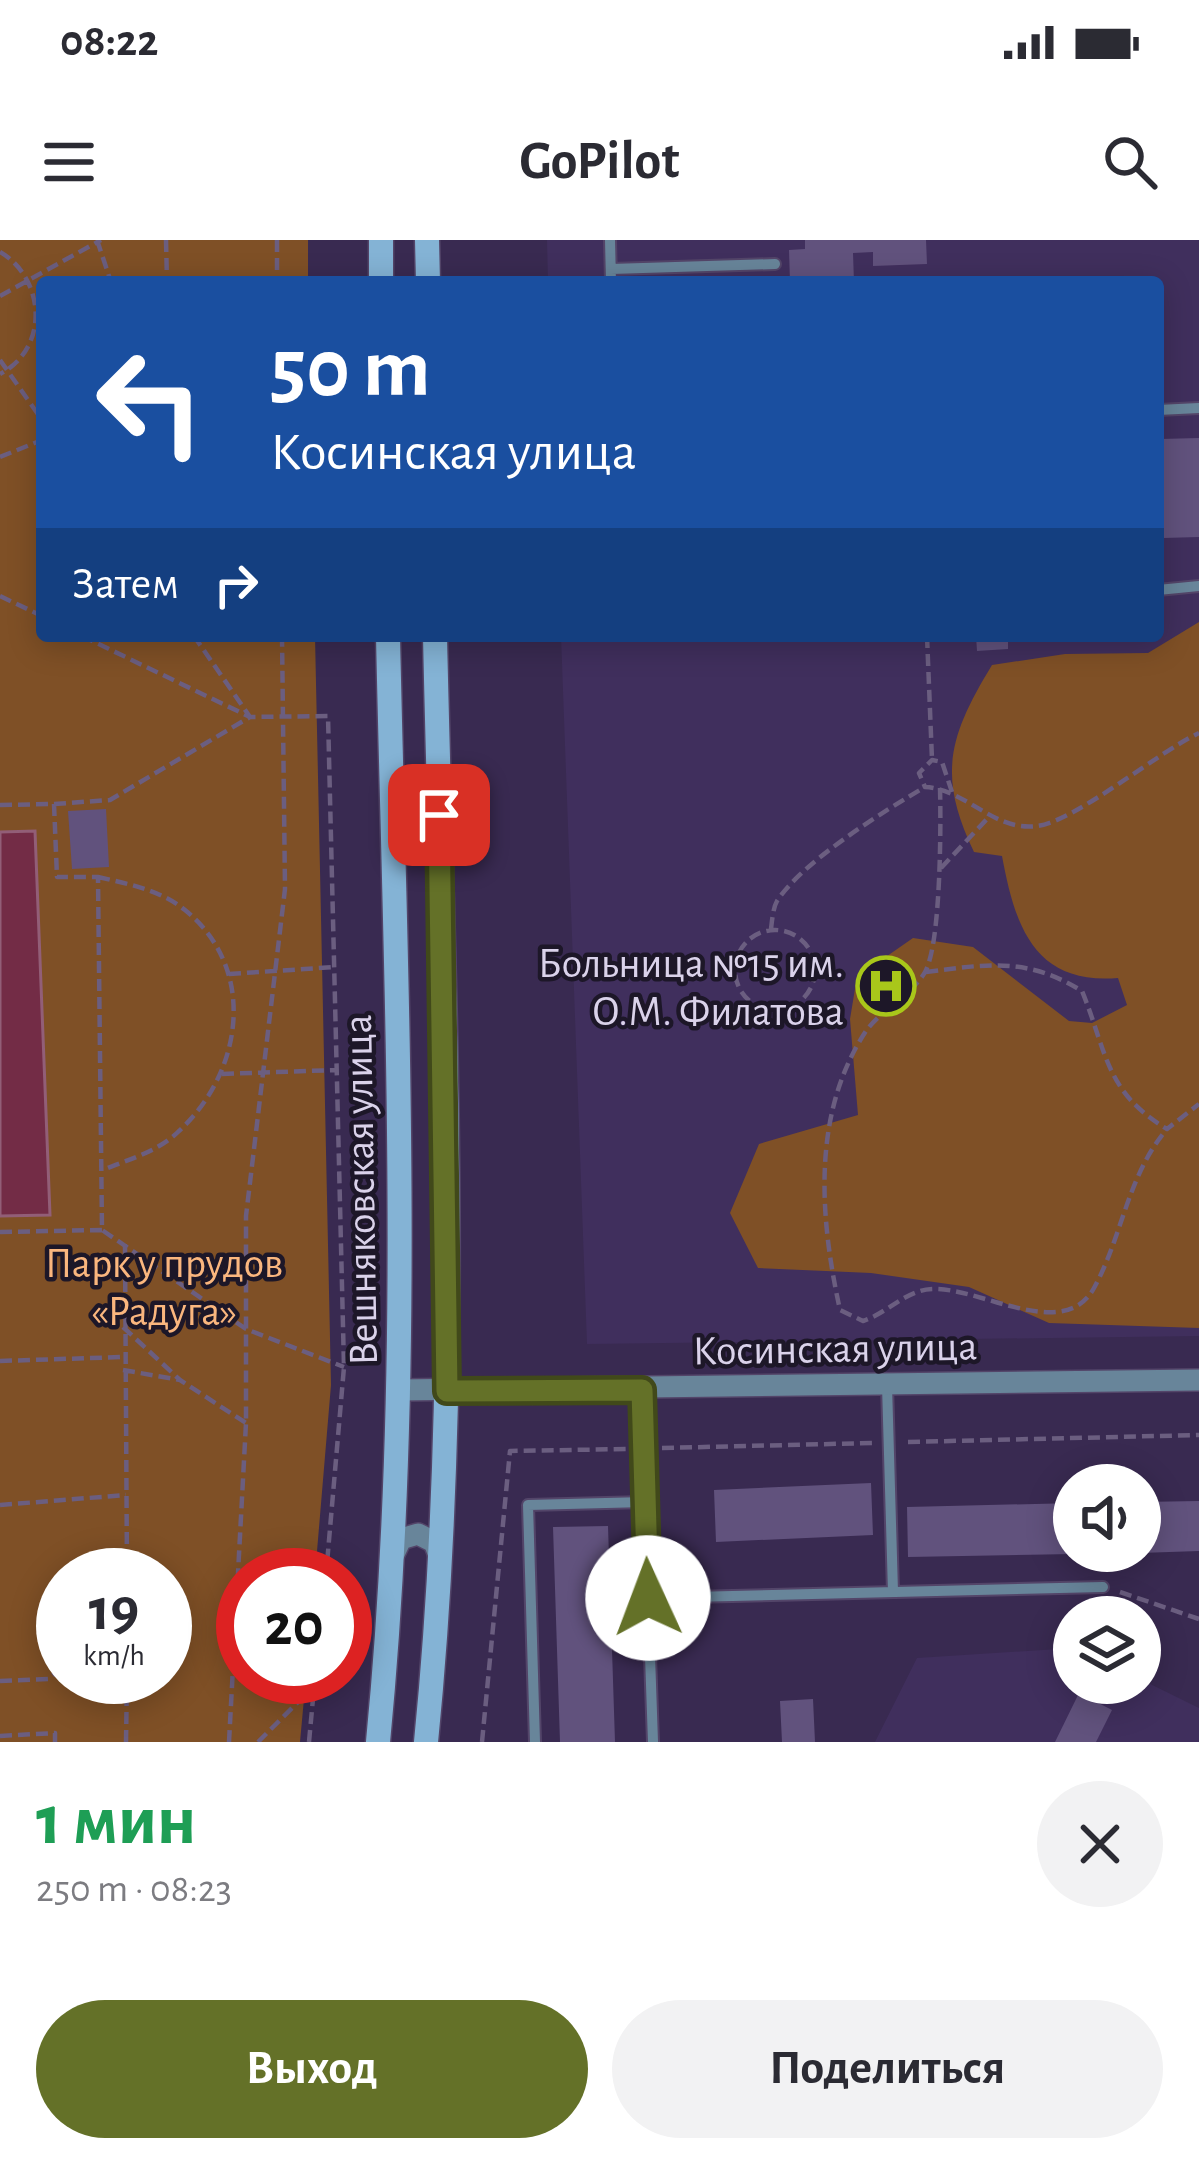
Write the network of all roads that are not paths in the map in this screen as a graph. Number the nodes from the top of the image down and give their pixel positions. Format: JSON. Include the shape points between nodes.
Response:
{"nodes":[{"id":1,"x":381,"y":240,"type":"edge"},
{"id":2,"x":427,"y":240,"type":"edge"},
{"id":3,"x":610,"y":240,"type":"edge"},
{"id":4,"x":775,"y":264,"type":"dead end"},
{"id":5,"x":381,"y":276,"type":"edge"},
{"id":6,"x":428,"y":276,"type":"edge"},
{"id":7,"x":611,"y":276,"type":"edge"},
{"id":8,"x":1199,"y":408,"type":"edge"},
{"id":9,"x":1164,"y":410,"type":"edge"},
{"id":10,"x":1199,"y":586,"type":"edge"},
{"id":11,"x":1164,"y":589,"type":"edge"},
{"id":12,"x":388,"y":642,"type":"edge"},
{"id":13,"x":435,"y":642,"type":"edge"},
{"id":14,"x":1199,"y":1380,"type":"edge"},
{"id":15,"x":887,"y":1385,"type":"junction"},
{"id":16,"x":400,"y":1390,"type":"junction"},
{"id":17,"x":642,"y":1390,"type":"junction"},
{"id":18,"x":447,"y":1391,"type":"junction"},
{"id":19,"x":645,"y":1502,"type":"junction"},
{"id":20,"x":393,"y":1556,"type":"junction"},
{"id":21,"x":440,"y":1559,"type":"junction"},
{"id":22,"x":1103,"y":1587,"type":"road end"},
{"id":23,"x":893,"y":1592,"type":"junction"},
{"id":24,"x":648,"y":1598,"type":"junction"},
{"id":25,"x":379,"y":1742,"type":"edge"},
{"id":26,"x":426,"y":1742,"type":"edge"},
{"id":27,"x":536,"y":1742,"type":"edge"},
{"id":28,"x":653,"y":1742,"type":"edge"}],
"edges":[{"from":1,"to":5,"type":"main road"},
{"from":2,"to":6,"type":"main road"},
{"from":3,"to":7,"type":"lane"},
{"from":4,"to":7,"type":"lane"},
{"from":8,"to":9,"type":"lane"},
{"from":10,"to":11,"type":"lane"},
{"from":12,"to":16,"type":"main road","name":"Вешняковская улица"},
{"from":13,"to":18,"type":"main road","name":"Вешняковская улица"},
{"from":14,"to":15,"type":"street","name":"Косинская улица"},
{"from":15,"to":17,"type":"street","name":"Косинская улица"},
{"from":15,"to":23,"type":"lane"},
{"from":16,"to":18,"type":"street","name":"Косинская улица"},
{"from":16,"to":20,"type":"main road","name":"Вешняковская улица"},
{"from":17,"to":18,"type":"street","name":"Косинская улица"},
{"from":17,"to":19,"type":"lane"},
{"from":18,"to":21,"type":"main road","name":"Вешняковская улица"},
{"from":19,"to":24,"type":"lane"},
{"from":19,"to":27,"type":"lane","via":[[529,1505]]},
{"from":20,"to":21,"type":"street","via":[[401,1540],[418,1534],[434,1542]]},
{"from":20,"to":25,"type":"main road","name":"Вешняковская улица"},
{"from":21,"to":26,"type":"main road","name":"Вешняковская улица"},
{"from":22,"to":23,"type":"lane"},
{"from":23,"to":24,"type":"lane"},
{"from":24,"to":28,"type":"lane"}]}
